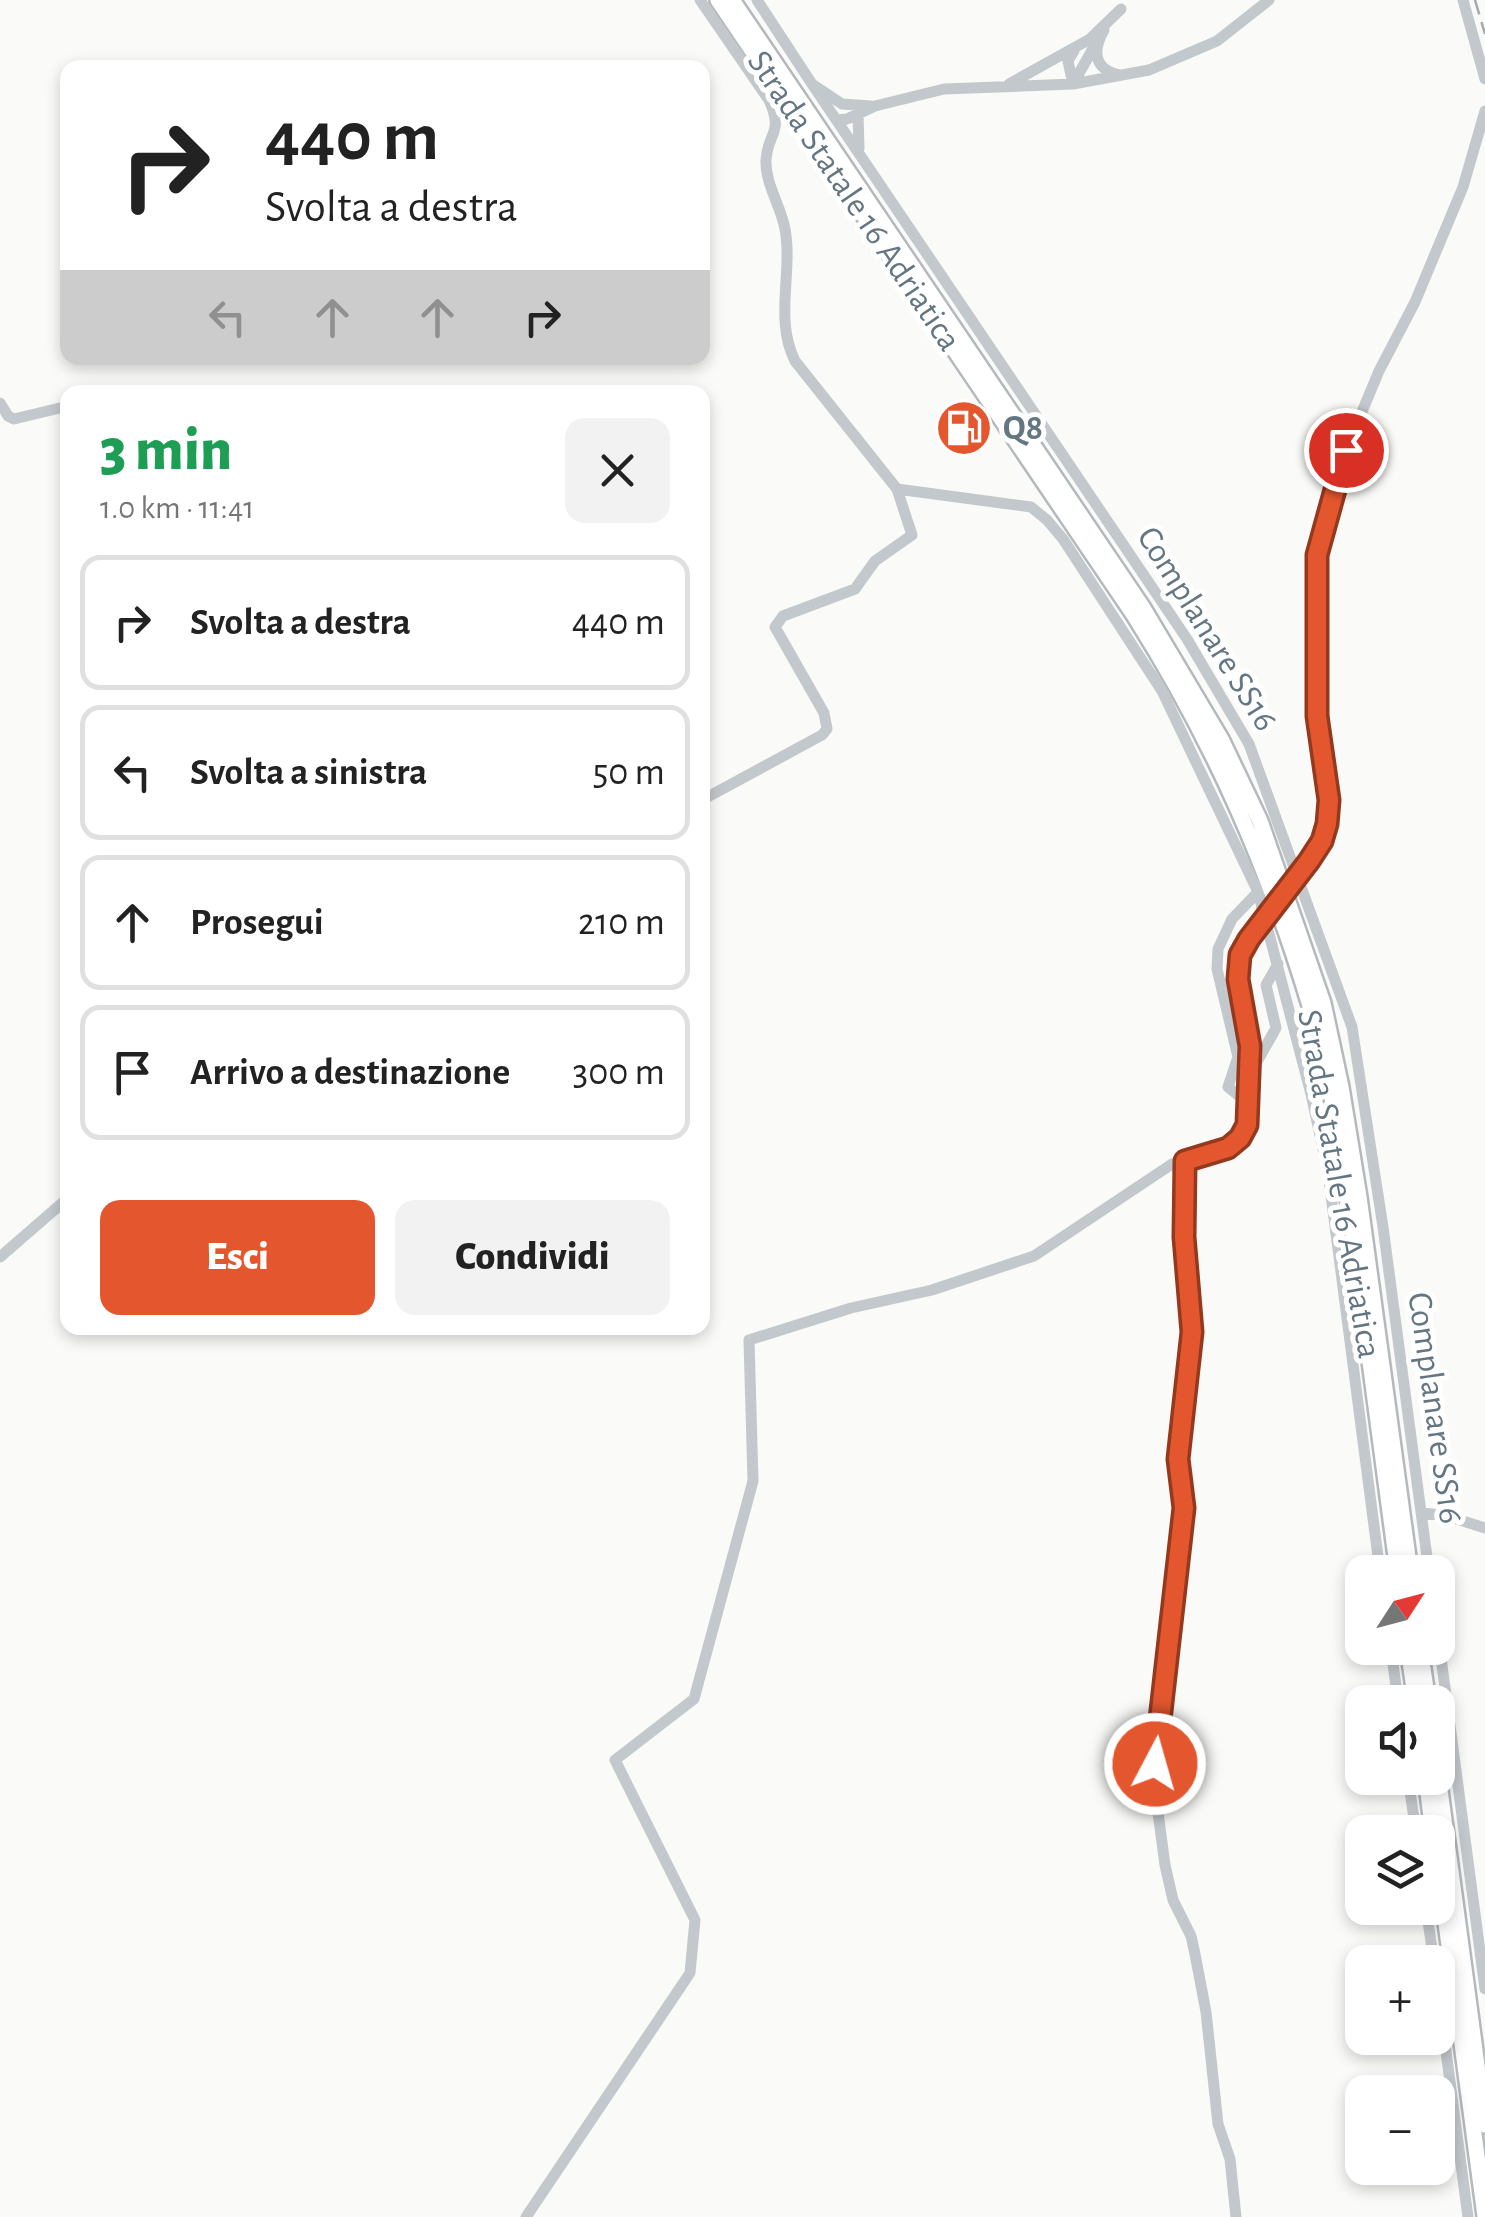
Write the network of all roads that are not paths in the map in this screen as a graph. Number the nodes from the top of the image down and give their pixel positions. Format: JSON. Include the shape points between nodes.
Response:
{"nodes":[{"id":1,"x":700,"y":0,"type":"edge"},
{"id":2,"x":718,"y":0,"type":"edge"},
{"id":3,"x":732,"y":0,"type":"edge"},
{"id":4,"x":756,"y":0,"type":"edge"},
{"id":5,"x":1269,"y":0,"type":"edge"},
{"id":6,"x":1463,"y":0,"type":"edge"},
{"id":7,"x":1125,"y":4,"type":"edge"},
{"id":8,"x":1099,"y":40,"type":"junction"},
{"id":9,"x":1082,"y":44,"type":"junction"},
{"id":10,"x":1126,"y":76,"type":"junction"},
{"id":11,"x":1485,"y":78,"type":"edge"},
{"id":12,"x":812,"y":84,"type":"junction"},
{"id":13,"x":1074,"y":84,"type":"junction"},
{"id":14,"x":1005,"y":86,"type":"junction"},
{"id":15,"x":858,"y":110,"type":"junction"},
{"id":16,"x":1485,"y":110,"type":"edge"},
{"id":17,"x":836,"y":120,"type":"junction"},
{"id":18,"x":859,"y":154,"type":"junction"},
{"id":19,"x":0,"y":403,"type":"edge"},
{"id":20,"x":60,"y":408,"type":"edge"},
{"id":21,"x":897,"y":489,"type":"junction"},
{"id":22,"x":710,"y":796,"type":"edge"},
{"id":23,"x":1258,"y":892,"type":"junction"},
{"id":24,"x":1278,"y":964,"type":"junction"},
{"id":25,"x":1248,"y":1084,"type":"junction"},
{"id":26,"x":1185,"y":1161,"type":"junction"},
{"id":27,"x":60,"y":1205,"type":"edge"},
{"id":28,"x":0,"y":1257,"type":"edge"},
{"id":29,"x":1421,"y":1513,"type":"junction"},
{"id":30,"x":1485,"y":1528,"type":"edge"},
{"id":31,"x":1378,"y":1555,"type":"edge"},
{"id":32,"x":1396,"y":1555,"type":"edge"},
{"id":33,"x":1408,"y":1555,"type":"edge"},
{"id":34,"x":1427,"y":1555,"type":"edge"},
{"id":35,"x":1442,"y":1665,"type":"edge"},
{"id":36,"x":1441,"y":1795,"type":"edge"},
{"id":37,"x":1446,"y":1925,"type":"edge"},
{"id":38,"x":1485,"y":1988,"type":"edge"},
{"id":39,"x":1447,"y":2055,"type":"edge"},
{"id":40,"x":1485,"y":2125,"type":"edge"},
{"id":41,"x":1485,"y":2216,"type":"edge"},
{"id":42,"x":526,"y":2217,"type":"edge"},
{"id":43,"x":1236,"y":2217,"type":"edge"},
{"id":44,"x":1468,"y":2217,"type":"edge"}],
"edges":[{"from":1,"to":21,"type":"street","via":[[776,115],[766,158],[785,227],[786,344]]},
{"from":2,"to":32,"type":"highway","name":"Strada Statale 16 Adriatica","via":[[1134,615],[1181,690],[1249,829],[1311,1010],[1330,1095]]},
{"from":3,"to":33,"type":"highway","name":"Strada Statale 16 Adriatica","via":[[1144,608],[1260,821],[1323,1003],[1341,1087]]},
{"from":4,"to":12,"type":"street","name":"Complanare SS16"},
{"from":5,"to":10,"type":"street","via":[[1217,40]]},
{"from":6,"to":11,"type":"street"},
{"from":7,"to":8,"type":"street"},
{"from":7,"to":9,"type":"street"},
{"from":8,"to":10,"type":"street","via":[[1099,65]]},
{"from":8,"to":13,"type":"street"},
{"from":9,"to":13,"type":"street","via":[[1068,61]]},
{"from":9,"to":14,"type":"street"},
{"from":10,"to":13,"type":"street"},
{"from":12,"to":15,"type":"street"},
{"from":12,"to":17,"type":"street","name":"Complanare SS16"},
{"from":13,"to":14,"type":"street"},
{"from":14,"to":15,"type":"street","via":[[944,89]]},
{"from":15,"to":17,"type":"street","via":[[844,110]]},
{"from":15,"to":18,"type":"street"},
{"from":16,"to":25,"type":"street","bridge":true,"via":[[1462,187],[1346,450],[1320,534],[1317,716],[1329,800],[1322,841],[1240,955]]},
{"from":17,"to":18,"type":"street","name":"Complanare SS16"},
{"from":18,"to":29,"type":"street","name":"Complanare SS16","via":[[1187,639],[1250,744],[1352,1027]]},
{"from":19,"to":20,"type":"street","via":[[14,418]]},
{"from":21,"to":22,"type":"street","via":[[912,535],[881,556],[855,589],[782,616],[775,627],[824,713],[822,736]]},
{"from":21,"to":23,"type":"street","via":[[1031,507],[1048,520],[1162,692]]},
{"from":23,"to":24,"type":"street"},
{"from":23,"to":25,"type":"street","via":[[1232,919],[1218,949],[1238,1057],[1228,1087],[1239,1096]]},
{"from":24,"to":25,"type":"street","via":[[1266,984],[1276,1028]]},
{"from":24,"to":31,"type":"street","via":[[1328,1172]]},
{"from":25,"to":26,"type":"street","via":[[1247,1125],[1240,1138]]},
{"from":26,"to":42,"type":"street","via":[[1034,1256],[748,1340],[753,1481],[694,1699],[616,1760],[695,1920],[690,1973]]},
{"from":26,"to":43,"type":"street","via":[[1192,1332],[1178,1459],[1184,1508],[1155,1790],[1164,1866],[1192,1936]]},
{"from":27,"to":28,"type":"street"},
{"from":29,"to":30,"type":"street"},
{"from":29,"to":34,"type":"street","name":"Complanare SS16"},
{"from":35,"to":38,"type":"street"},
{"from":36,"to":40,"type":"highway"},
{"from":37,"to":41,"type":"highway"},
{"from":39,"to":44,"type":"street"}]}
